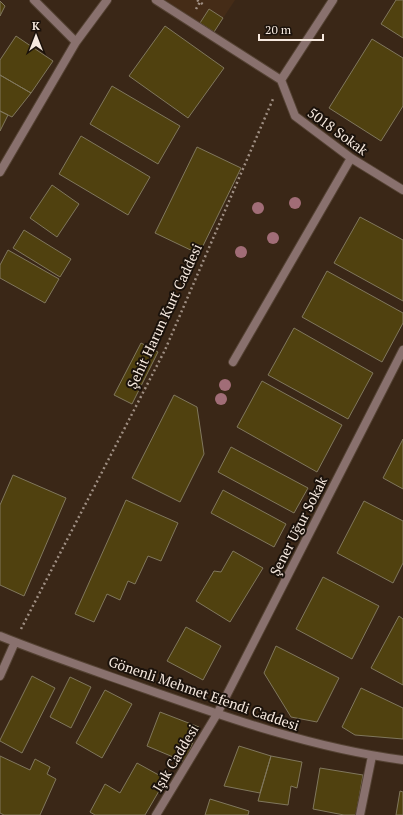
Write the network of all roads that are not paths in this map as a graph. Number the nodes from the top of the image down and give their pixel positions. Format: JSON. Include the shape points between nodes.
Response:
{"nodes":[{"id":1,"x":34,"y":0,"type":"edge"},
{"id":2,"x":107,"y":0,"type":"edge"},
{"id":3,"x":156,"y":0,"type":"edge"},
{"id":4,"x":334,"y":0,"type":"edge"},
{"id":5,"x":76,"y":42,"type":"junction"},
{"id":6,"x":281,"y":80,"type":"junction"},
{"id":7,"x":351,"y":158,"type":"junction"},
{"id":8,"x":0,"y":172,"type":"edge"},
{"id":9,"x":403,"y":190,"type":"edge"},
{"id":10,"x":403,"y":350,"type":"edge"},
{"id":11,"x":233,"y":362,"type":"dead end"},
{"id":12,"x":0,"y":636,"type":"edge"},
{"id":13,"x":15,"y":642,"type":"junction"},
{"id":14,"x":0,"y":676,"type":"edge"},
{"id":15,"x":217,"y":714,"type":"junction"},
{"id":16,"x":372,"y":756,"type":"junction"},
{"id":17,"x":403,"y":760,"type":"edge"},
{"id":18,"x":156,"y":815,"type":"edge"},
{"id":19,"x":360,"y":815,"type":"edge"}],
"edges":[{"from":1,"to":5,"type":"street"},
{"from":2,"to":5,"type":"street"},
{"from":3,"to":6,"type":"street"},
{"from":4,"to":6,"type":"street"},
{"from":5,"to":8,"type":"street"},
{"from":6,"to":7,"type":"street","name":"5018 Sokak","via":[[294,116]]},
{"from":7,"to":9,"type":"street","name":"5018 Sokak"},
{"from":7,"to":11,"type":"street"},
{"from":10,"to":15,"type":"street","name":"Şener Uğur Sokak"},
{"from":12,"to":13,"type":"street","name":"Gönenli Mehmet Efendi Caddesi"},
{"from":13,"to":14,"type":"street"},
{"from":13,"to":15,"type":"street","name":"Gönenli Mehmet Efendi Caddesi"},
{"from":15,"to":16,"type":"street","name":"Gönenli Mehmet Efendi Caddesi","via":[[298,739]]},
{"from":15,"to":18,"type":"street","name":"Işık Caddesi"},
{"from":16,"to":17,"type":"street","name":"Gönenli Mehmet Efendi Caddesi"},
{"from":16,"to":19,"type":"street"}]}
